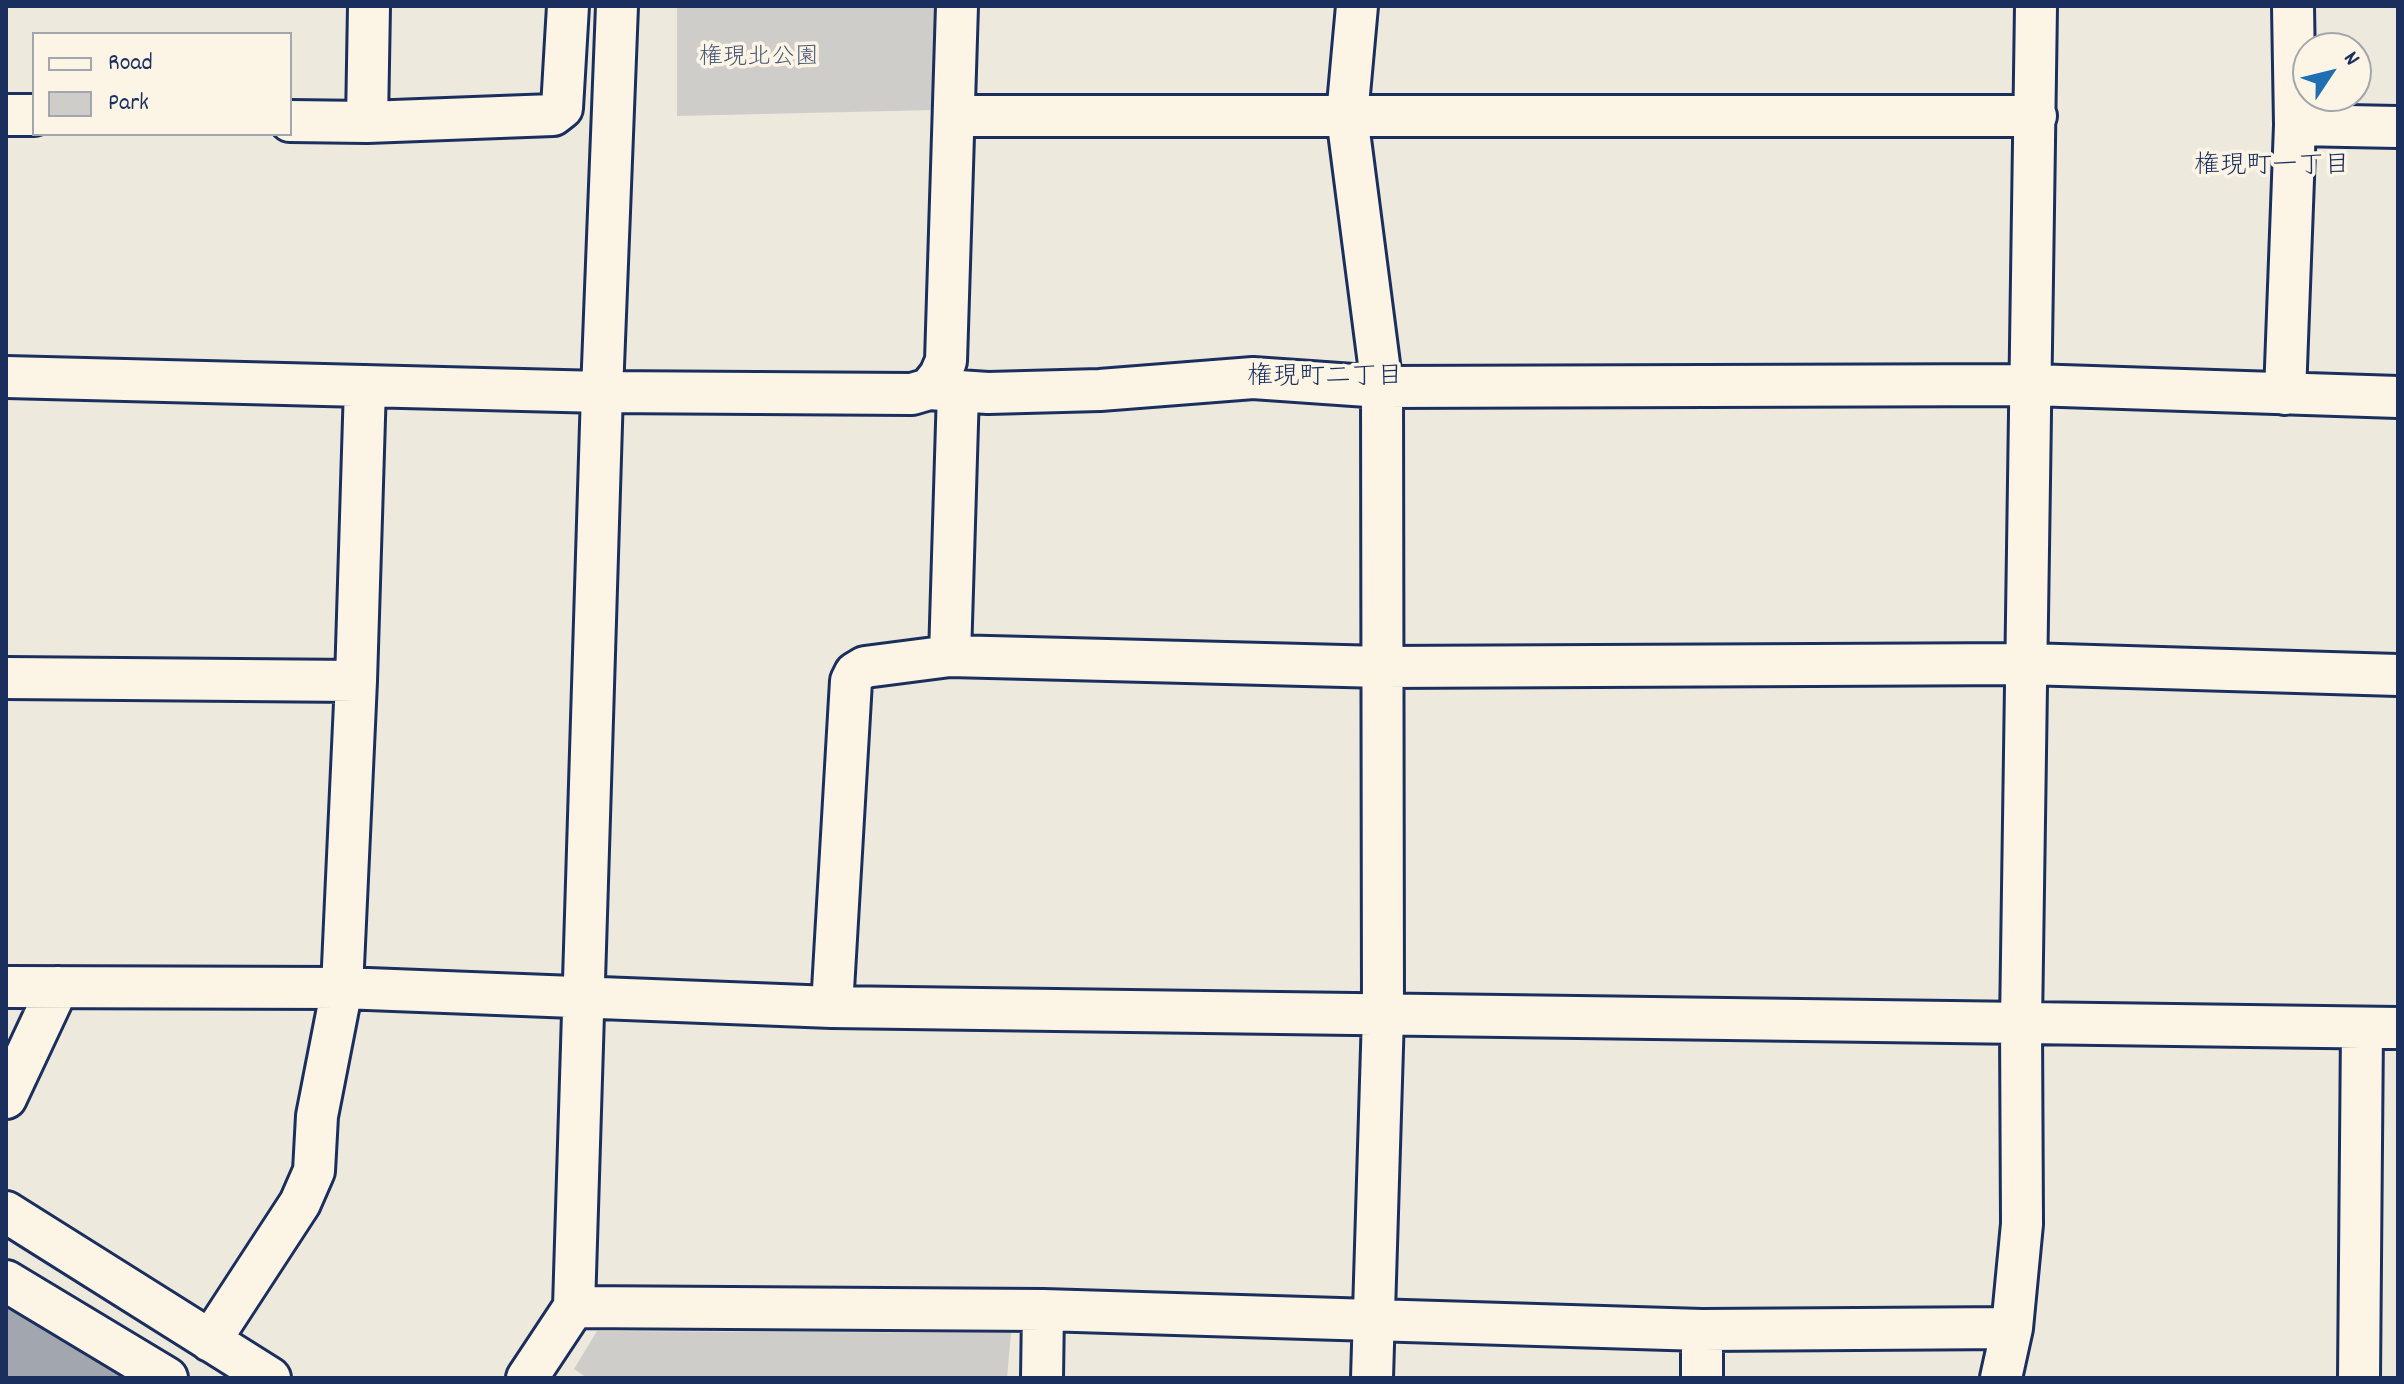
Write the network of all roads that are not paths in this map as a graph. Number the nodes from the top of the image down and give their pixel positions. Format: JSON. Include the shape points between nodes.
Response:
{"nodes":[{"id":1,"x":369,"y":6,"type":"edge"},
{"id":2,"x":568,"y":6,"type":"edge"},
{"id":3,"x":617,"y":6,"type":"edge"},
{"id":4,"x":957,"y":6,"type":"edge"},
{"id":5,"x":1357,"y":6,"type":"edge"},
{"id":6,"x":2036,"y":6,"type":"edge"},
{"id":7,"x":2293,"y":6,"type":"edge"},
{"id":8,"x":6,"y":115,"type":"edge"},
{"id":9,"x":32,"y":115,"type":"edge"},
{"id":10,"x":954,"y":116,"type":"junction"},
{"id":11,"x":1347,"y":116,"type":"junction"},
{"id":12,"x":2036,"y":116,"type":"junction"},
{"id":13,"x":292,"y":121,"type":"edge"},
{"id":14,"x":367,"y":122,"type":"junction"},
{"id":15,"x":2295,"y":125,"type":"junction"},
{"id":16,"x":2398,"y":127,"type":"edge"},
{"id":17,"x":6,"y":377,"type":"edge"},
{"id":18,"x":2031,"y":385,"type":"junction"},
{"id":19,"x":365,"y":386,"type":"junction"},
{"id":20,"x":1382,"y":387,"type":"junction"},
{"id":21,"x":943,"y":390,"type":"junction"},
{"id":22,"x":602,"y":392,"type":"junction"},
{"id":23,"x":2285,"y":394,"type":"junction"},
{"id":24,"x":2398,"y":397,"type":"edge"},
{"id":25,"x":950,"y":656,"type":"junction"},
{"id":26,"x":2026,"y":664,"type":"junction"},
{"id":27,"x":1383,"y":667,"type":"junction"},
{"id":28,"x":2398,"y":675,"type":"edge"},
{"id":29,"x":6,"y":678,"type":"edge"},
{"id":30,"x":356,"y":681,"type":"junction"},
{"id":31,"x":6,"y":987,"type":"edge"},
{"id":32,"x":58,"y":987,"type":"junction"},
{"id":33,"x":342,"y":988,"type":"junction"},
{"id":34,"x":583,"y":996,"type":"junction"},
{"id":35,"x":832,"y":1007,"type":"junction"},
{"id":36,"x":1383,"y":1015,"type":"junction"},
{"id":37,"x":2021,"y":1024,"type":"junction"},
{"id":38,"x":2380,"y":1028,"type":"edge"},
{"id":39,"x":6,"y":1098,"type":"edge"},
{"id":40,"x":6,"y":1212,"type":"edge"},
{"id":41,"x":6,"y":1281,"type":"edge"},
{"id":42,"x":574,"y":1307,"type":"junction"},
{"id":43,"x":1043,"y":1310,"type":"junction"},
{"id":44,"x":1372,"y":1320,"type":"junction"},
{"id":45,"x":2012,"y":1328,"type":"junction"},
{"id":46,"x":1702,"y":1330,"type":"junction"},
{"id":47,"x":210,"y":1341,"type":"junction"},
{"id":48,"x":167,"y":1378,"type":"edge"},
{"id":49,"x":270,"y":1378,"type":"edge"},
{"id":50,"x":527,"y":1378,"type":"edge"},
{"id":51,"x":1042,"y":1378,"type":"edge"},
{"id":52,"x":1372,"y":1378,"type":"edge"},
{"id":53,"x":1702,"y":1378,"type":"edge"},
{"id":54,"x":2001,"y":1378,"type":"edge"},
{"id":55,"x":2359,"y":1378,"type":"edge"}],
"edges":[{"from":1,"to":14,"type":"street"},
{"from":2,"to":14,"type":"street","via":[[562,108],[553,115]]},
{"from":3,"to":22,"type":"street"},
{"from":4,"to":10,"type":"street"},
{"from":5,"to":11,"type":"street"},
{"from":6,"to":12,"type":"street"},
{"from":7,"to":15,"type":"street"},
{"from":8,"to":9,"type":"street"},
{"from":10,"to":11,"type":"street"},
{"from":10,"to":21,"type":"street"},
{"from":11,"to":12,"type":"street"},
{"from":11,"to":20,"type":"street"},
{"from":12,"to":18,"type":"street"},
{"from":13,"to":14,"type":"street"},
{"from":15,"to":16,"type":"street"},
{"from":15,"to":23,"type":"street"},
{"from":17,"to":19,"type":"street"},
{"from":18,"to":20,"type":"street"},
{"from":18,"to":23,"type":"street"},
{"from":18,"to":26,"type":"street"},
{"from":19,"to":22,"type":"street"},
{"from":19,"to":30,"type":"street"},
{"from":20,"to":21,"type":"street","via":[[1253,378],[1100,390]]},
{"from":20,"to":27,"type":"street"},
{"from":21,"to":22,"type":"street"},
{"from":21,"to":25,"type":"street"},
{"from":22,"to":34,"type":"street"},
{"from":23,"to":24,"type":"street"},
{"from":25,"to":27,"type":"street"},
{"from":25,"to":35,"type":"street","via":[[865,667],[851,681]]},
{"from":26,"to":27,"type":"street"},
{"from":26,"to":28,"type":"street"},
{"from":26,"to":37,"type":"street"},
{"from":27,"to":36,"type":"street"},
{"from":29,"to":30,"type":"street"},
{"from":30,"to":33,"type":"street"},
{"from":31,"to":32,"type":"street"},
{"from":32,"to":33,"type":"street"},
{"from":32,"to":39,"type":"street"},
{"from":33,"to":34,"type":"street"},
{"from":33,"to":47,"type":"street","via":[[317,1116],[314,1171],[300,1203]]},
{"from":34,"to":35,"type":"street"},
{"from":34,"to":42,"type":"street"},
{"from":35,"to":36,"type":"street"},
{"from":36,"to":37,"type":"street"},
{"from":36,"to":44,"type":"street"},
{"from":37,"to":38,"type":"street"},
{"from":37,"to":45,"type":"street","via":[[2022,1224]]},
{"from":38,"to":55,"type":"street"},
{"from":40,"to":47,"type":"street"},
{"from":41,"to":48,"type":"street"},
{"from":42,"to":43,"type":"street"},
{"from":42,"to":50,"type":"street"},
{"from":43,"to":44,"type":"street"},
{"from":43,"to":51,"type":"street"},
{"from":44,"to":46,"type":"street"},
{"from":44,"to":52,"type":"street"},
{"from":45,"to":46,"type":"street"},
{"from":45,"to":54,"type":"street"},
{"from":46,"to":53,"type":"street"},
{"from":47,"to":49,"type":"street"}]}
